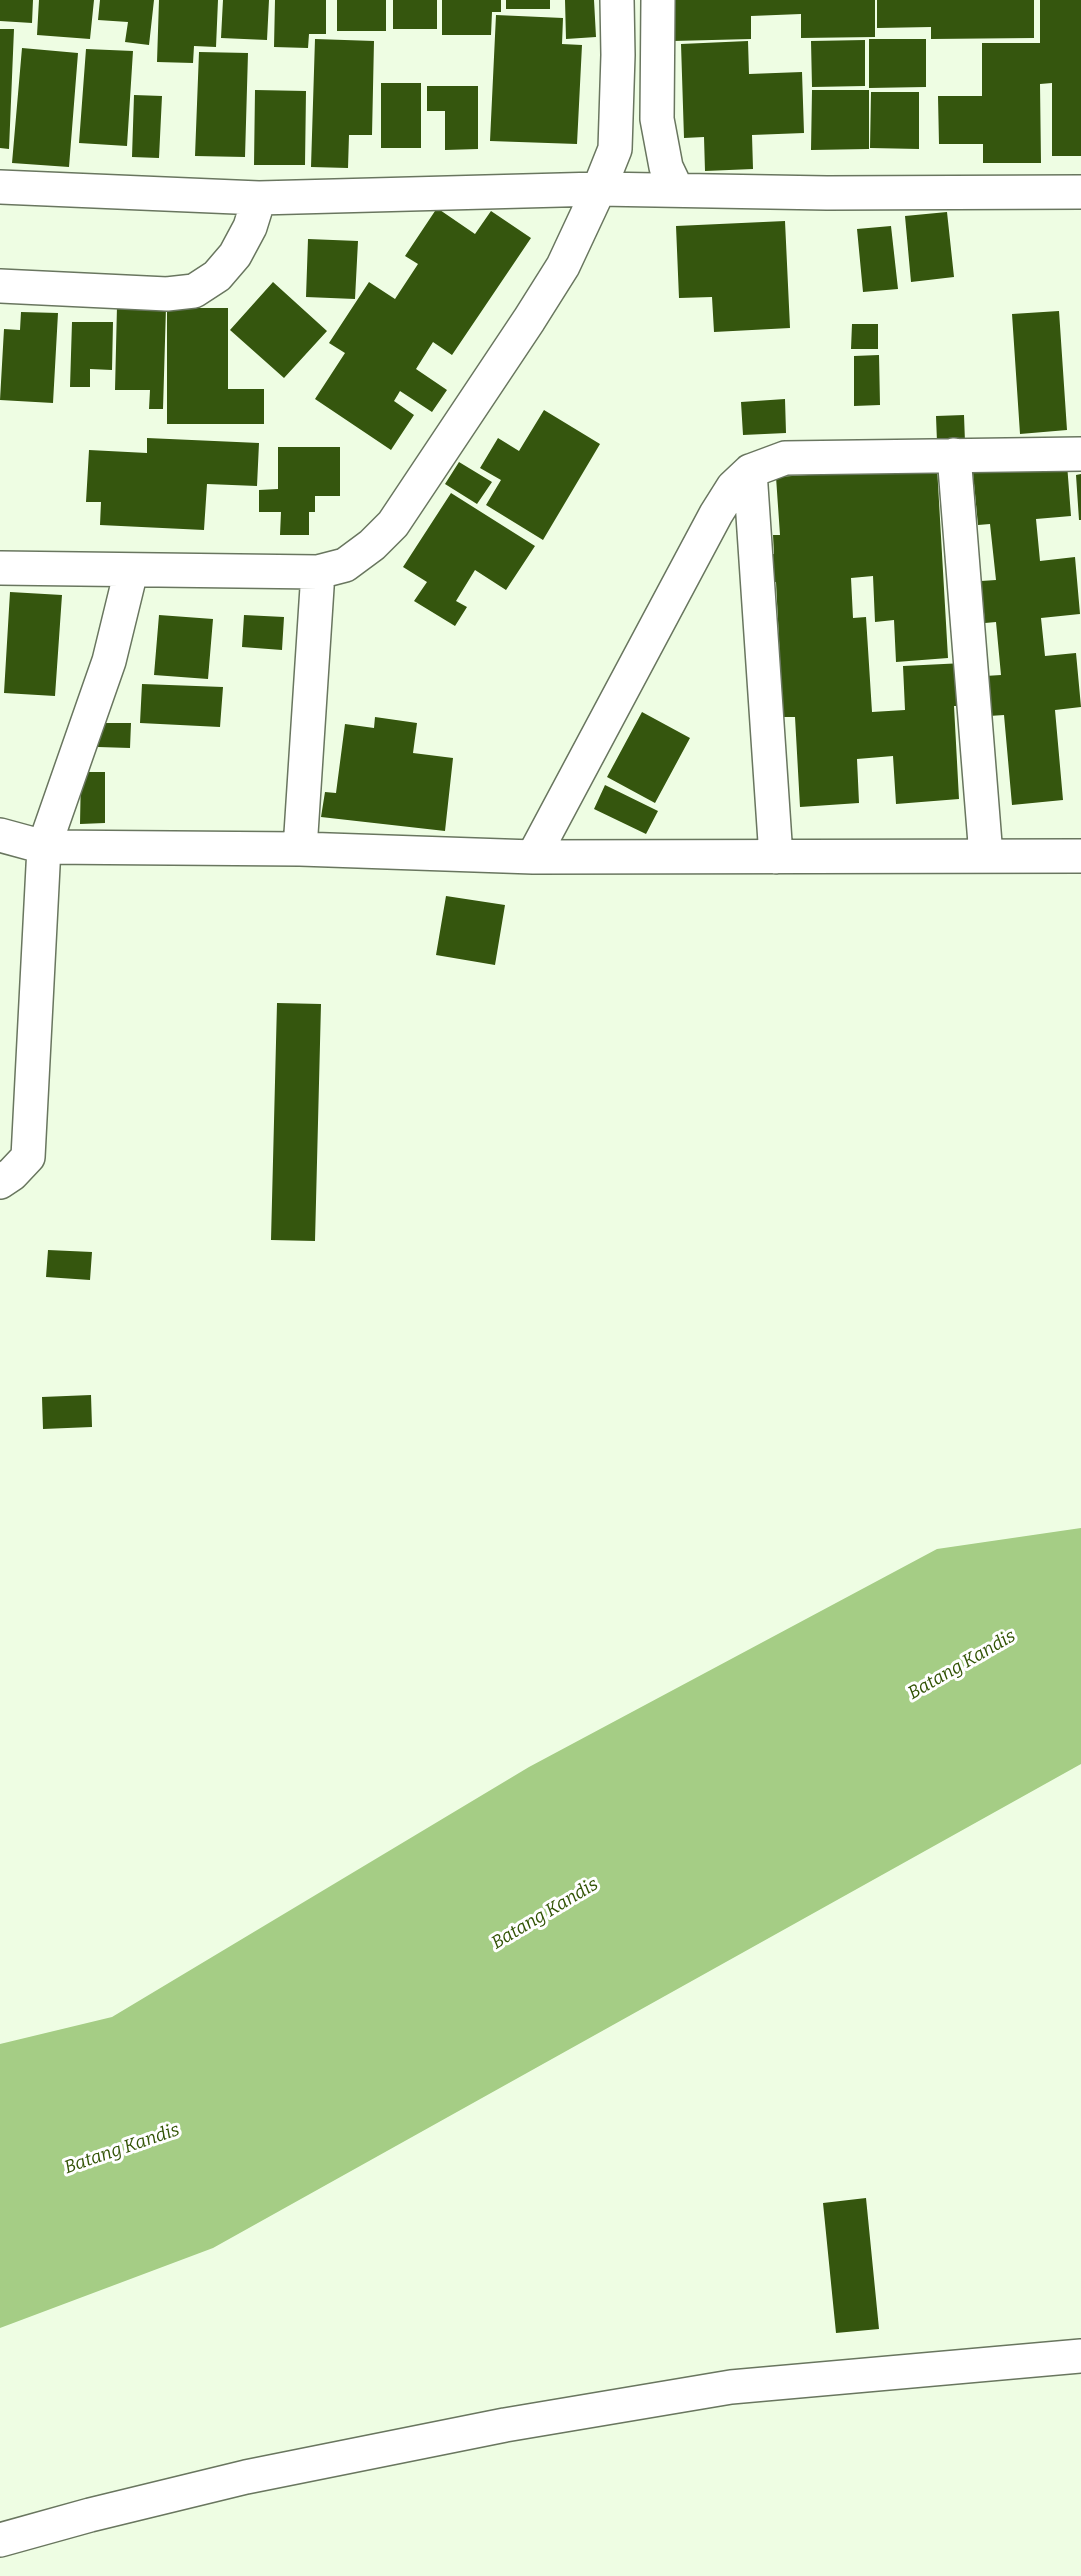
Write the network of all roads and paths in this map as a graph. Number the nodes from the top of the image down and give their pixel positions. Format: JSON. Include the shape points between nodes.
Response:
{"nodes":[{"id":1,"x":617,"y":0,"type":"edge"},
{"id":2,"x":658,"y":0,"type":"edge"},
{"id":3,"x":0,"y":187,"type":"edge"},
{"id":4,"x":599,"y":189,"type":"junction"},
{"id":5,"x":677,"y":190,"type":"junction"},
{"id":6,"x":1081,"y":192,"type":"edge"},
{"id":7,"x":259,"y":198,"type":"junction"},
{"id":8,"x":0,"y":285,"type":"edge"},
{"id":9,"x":1081,"y":454,"type":"edge"},
{"id":10,"x":954,"y":455,"type":"junction"},
{"id":11,"x":750,"y":471,"type":"junction"},
{"id":12,"x":0,"y":568,"type":"edge"},
{"id":13,"x":131,"y":571,"type":"junction"},
{"id":14,"x":318,"y":572,"type":"junction"},
{"id":15,"x":0,"y":835,"type":"edge"},
{"id":16,"x":44,"y":847,"type":"junction"},
{"id":17,"x":300,"y":849,"type":"junction"},
{"id":18,"x":986,"y":856,"type":"junction"},
{"id":19,"x":1081,"y":856,"type":"edge"},
{"id":20,"x":533,"y":857,"type":"junction"},
{"id":21,"x":776,"y":857,"type":"junction"},
{"id":22,"x":0,"y":1182,"type":"edge"},
{"id":23,"x":1081,"y":2356,"type":"edge"},
{"id":24,"x":0,"y":2540,"type":"edge"}],
"edges":[{"from":1,"to":4,"type":"street","via":[[615,149]]},
{"from":2,"to":5,"type":"street","via":[[657,119],[666,167]]},
{"from":3,"to":7,"type":"street"},
{"from":4,"to":5,"type":"street"},
{"from":4,"to":7,"type":"street"},
{"from":4,"to":14,"type":"street","via":[[563,266],[393,524],[345,566]]},
{"from":5,"to":6,"type":"street"},
{"from":7,"to":8,"type":"street","via":[[235,255],[217,276],[194,291],[167,294]]},
{"from":9,"to":10,"type":"street"},
{"from":10,"to":11,"type":"street","via":[[786,458]]},
{"from":10,"to":18,"type":"street"},
{"from":11,"to":20,"type":"street","via":[[733,487],[716,514]]},
{"from":11,"to":21,"type":"street"},
{"from":12,"to":13,"type":"street"},
{"from":13,"to":14,"type":"street"},
{"from":13,"to":16,"type":"street","via":[[109,661]]},
{"from":14,"to":17,"type":"street"},
{"from":15,"to":16,"type":"street"},
{"from":16,"to":17,"type":"street"},
{"from":16,"to":22,"type":"street","via":[[28,1157]]},
{"from":17,"to":20,"type":"street"},
{"from":18,"to":19,"type":"street"},
{"from":18,"to":21,"type":"street"},
{"from":20,"to":21,"type":"street"},
{"from":23,"to":24,"type":"street","via":[[731,2387],[505,2425],[246,2477]]}]}
